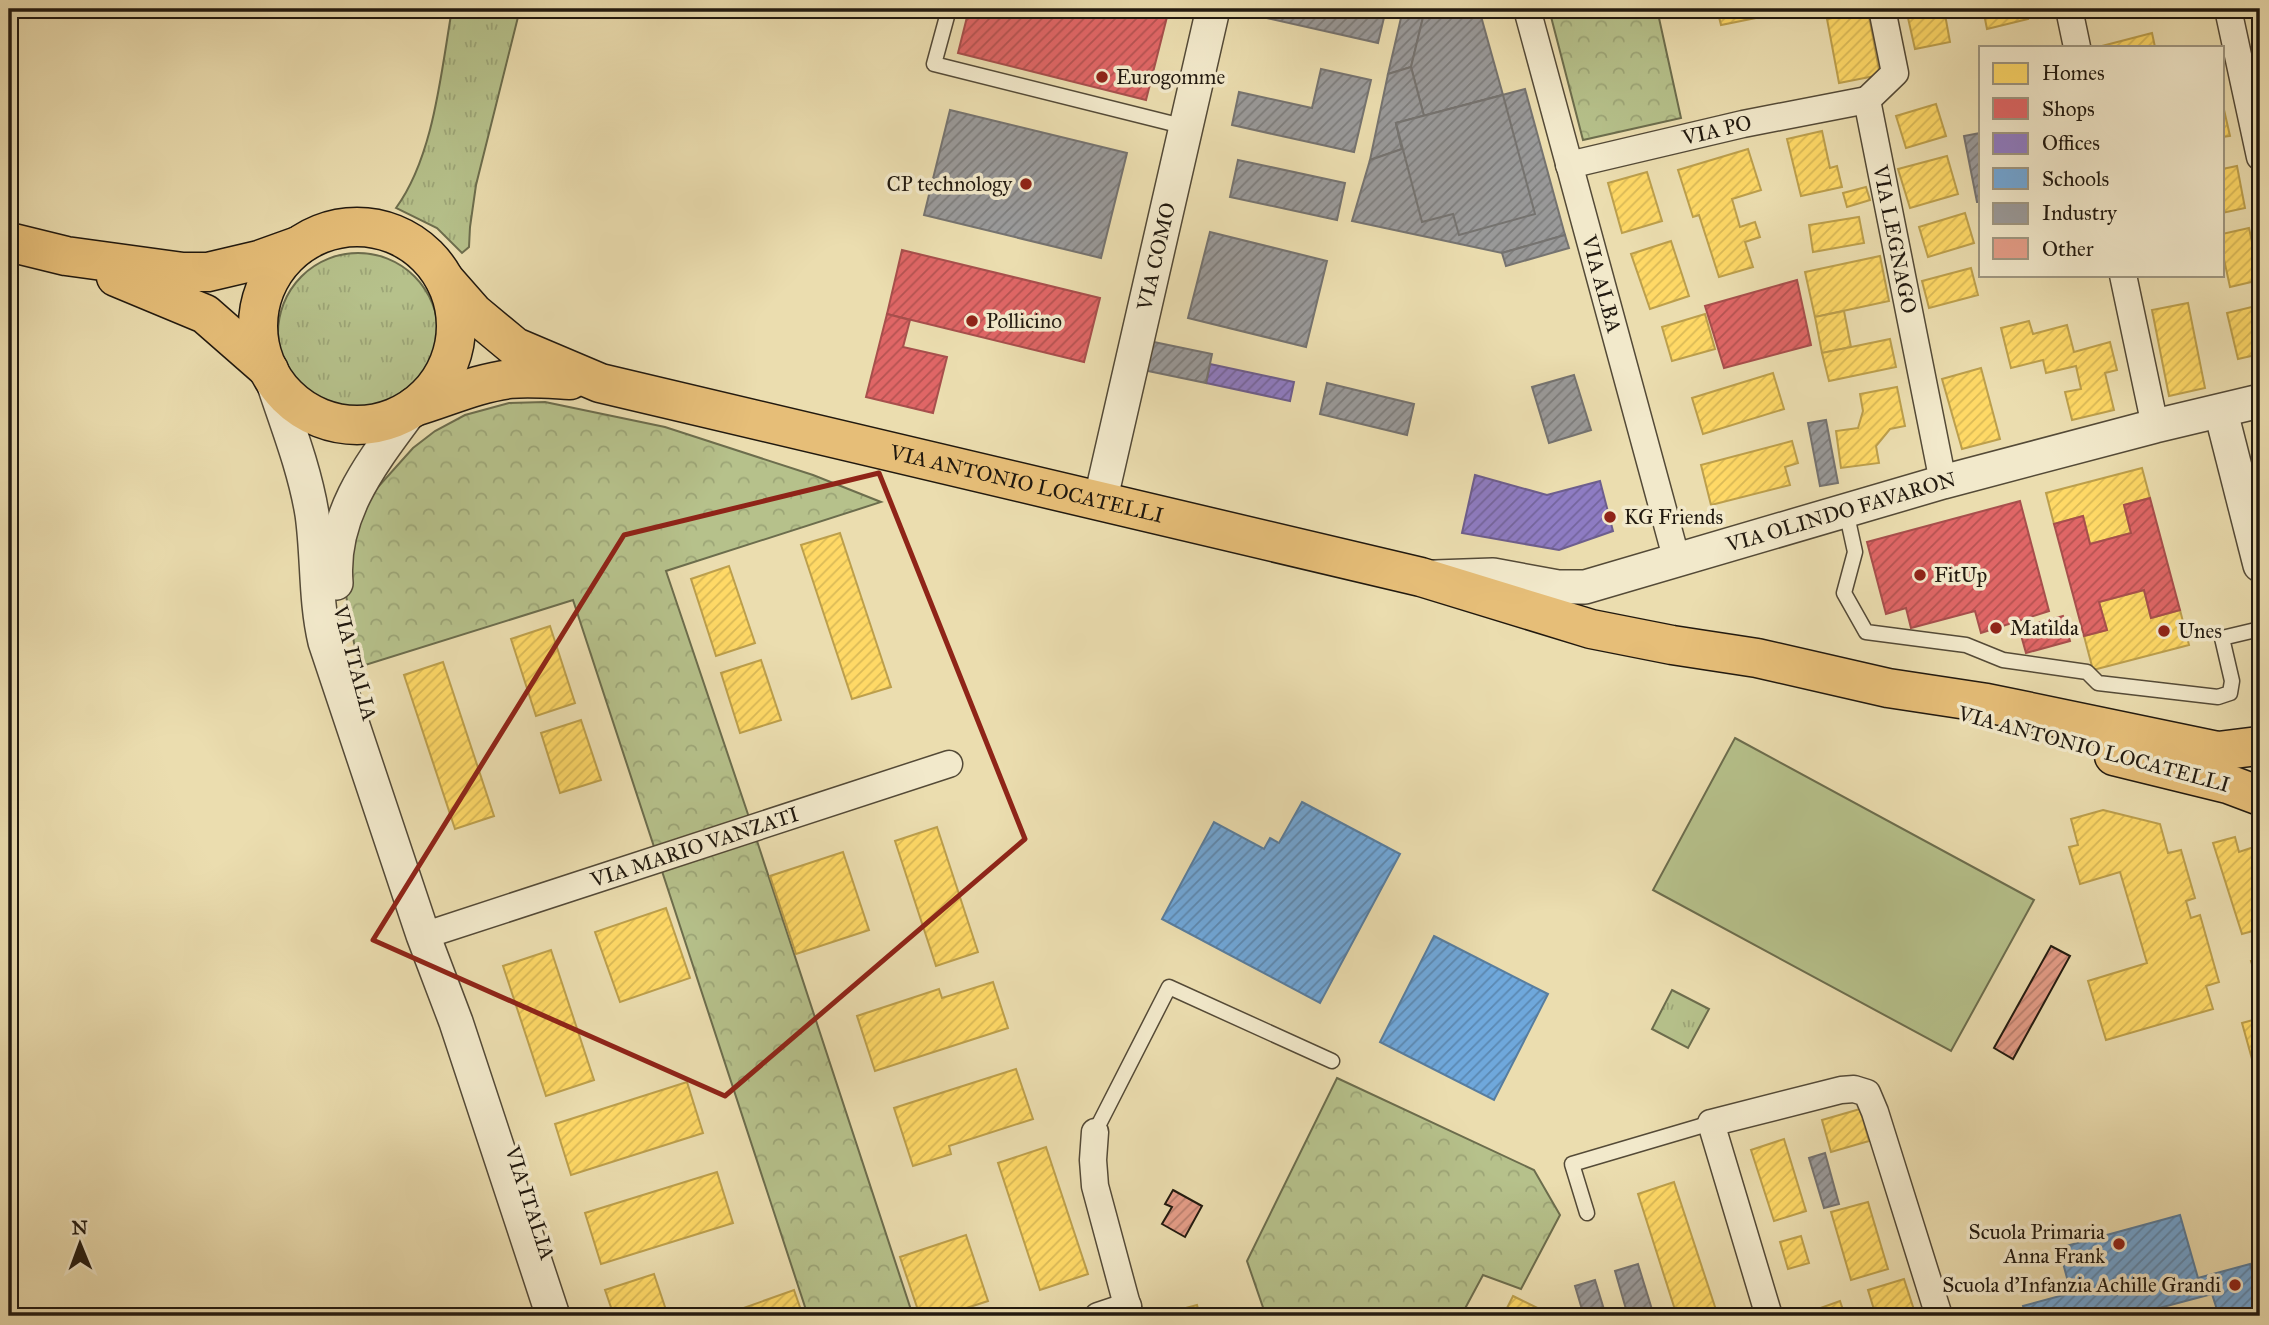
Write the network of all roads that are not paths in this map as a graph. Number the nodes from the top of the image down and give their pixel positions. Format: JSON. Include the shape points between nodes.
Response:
{"nodes":[{"id":1,"x":948,"y":9,"type":"edge"},
{"id":2,"x":1213,"y":9,"type":"edge"},
{"id":3,"x":1527,"y":9,"type":"edge"},
{"id":4,"x":1882,"y":9,"type":"edge"},
{"id":5,"x":2069,"y":9,"type":"edge"},
{"id":6,"x":2228,"y":9,"type":"edge"},
{"id":7,"x":2077,"y":46,"type":"edge"},
{"id":8,"x":1867,"y":100,"type":"junction"},
{"id":9,"x":1186,"y":127,"type":"junction"},
{"id":10,"x":2260,"y":157,"type":"edge"},
{"id":11,"x":1569,"y":165,"type":"junction"},
{"id":12,"x":9,"y":243,"type":"edge"},
{"id":13,"x":300,"y":246,"type":"junction"},
{"id":14,"x":66,"y":256,"type":"junction"},
{"id":15,"x":2123,"y":276,"type":"edge"},
{"id":16,"x":445,"y":280,"type":"junction"},
{"id":17,"x":269,"y":370,"type":"junction"},
{"id":18,"x":600,"y":383,"type":"junction"},
{"id":19,"x":2260,"y":401,"type":"edge"},
{"id":20,"x":413,"y":407,"type":"junction"},
{"id":21,"x":2221,"y":412,"type":"junction"},
{"id":22,"x":2155,"y":426,"type":"junction"},
{"id":23,"x":1943,"y":482,"type":"junction"},
{"id":24,"x":1100,"y":502,"type":"junction"},
{"id":25,"x":1846,"y":510,"type":"junction"},
{"id":26,"x":1677,"y":561,"type":"junction"},
{"id":27,"x":2260,"y":565,"type":"edge"},
{"id":28,"x":1437,"y":581,"type":"junction"},
{"id":29,"x":2260,"y":629,"type":"edge"},
{"id":30,"x":1888,"y":688,"type":"junction"},
{"id":31,"x":2259,"y":744,"type":"edge"},
{"id":32,"x":949,"y":764,"type":"dead end"},
{"id":33,"x":2260,"y":785,"type":"edge"},
{"id":34,"x":2260,"y":796,"type":"edge"},
{"id":35,"x":388,"y":829,"type":"junction"},
{"id":36,"x":439,"y":931,"type":"junction"},
{"id":37,"x":456,"y":1022,"type":"junction"},
{"id":38,"x":1332,"y":1062,"type":"dead end"},
{"id":39,"x":1710,"y":1123,"type":"junction"},
{"id":40,"x":1095,"y":1132,"type":"joint"},
{"id":41,"x":1587,"y":1213,"type":"dead end"},
{"id":42,"x":1129,"y":1311,"type":"edge"},
{"id":43,"x":553,"y":1316,"type":"edge"},
{"id":44,"x":567,"y":1316,"type":"edge"},
{"id":45,"x":1098,"y":1316,"type":"edge"},
{"id":46,"x":1769,"y":1316,"type":"edge"},
{"id":47,"x":1939,"y":1316,"type":"edge"}],
"edges":[{"from":1,"to":9,"type":"lane","via":[[934,64]]},
{"from":2,"to":9,"type":"street","name":"VIA COMO"},
{"from":3,"to":11,"type":"street","name":"VIA ALBA"},
{"from":4,"to":8,"type":"street","via":[[1895,73]]},
{"from":5,"to":7,"type":"street"},
{"from":6,"to":10,"type":"street"},
{"from":8,"to":11,"type":"street","name":"VIA PO"},
{"from":8,"to":23,"type":"street","name":"VIA LEGNAGO"},
{"from":9,"to":24,"type":"street","name":"VIA COMO"},
{"from":11,"to":26,"type":"street","name":"VIA ALBA"},
{"from":12,"to":14,"type":"main road"},
{"from":13,"to":14,"type":"main road","via":[[208,272]]},
{"from":13,"to":16,"type":"main road","via":[[341,229],[383,231],[421,250]]},
{"from":13,"to":17,"type":"main road","via":[[273,275],[261,305],[259,338]]},
{"from":14,"to":17,"type":"main road","via":[[205,314]]},
{"from":15,"to":22,"type":"street"},
{"from":16,"to":18,"type":"main road","name":"VIA ANTONIO LOCATELLI","via":[[474,313],[515,347]]},
{"from":16,"to":20,"type":"main road","via":[[455,309],[454,346],[439,382]]},
{"from":17,"to":20,"type":"main road","via":[[293,401],[329,421],[372,424]]},
{"from":17,"to":35,"type":"street","name":"VIA ITALIA","via":[[308,494],[325,642]]},
{"from":18,"to":20,"type":"main road","name":"VIA ANTONIO LOCATELLI","via":[[508,379]]},
{"from":18,"to":24,"type":"main road","name":"VIA ANTONIO LOCATELLI"},
{"from":19,"to":21,"type":"street","name":"VIA OLINDO FAVARON"},
{"from":20,"to":36,"type":"street","name":"VIA ITALIA","via":[[355,492],[338,533],[335,576],[338,616]]},
{"from":21,"to":22,"type":"street","name":"VIA OLINDO FAVARON"},
{"from":21,"to":27,"type":"street"},
{"from":22,"to":23,"type":"street","name":"VIA OLINDO FAVARON"},
{"from":23,"to":25,"type":"street","name":"VIA OLINDO FAVARON"},
{"from":24,"to":28,"type":"main road","name":"VIA ANTONIO LOCATELLI"},
{"from":25,"to":26,"type":"street","name":"VIA OLINDO FAVARON"},
{"from":25,"to":29,"type":"lane","via":[[1856,552],[1844,593],[1866,632],[1966,645],[2003,660],[2087,673],[2098,682],[2218,697],[2230,694],[2232,681],[2222,638]]},
{"from":26,"to":28,"type":"street","name":"VIA OLINDO FAVARON","via":[[1584,587],[1493,575]]},
{"from":28,"to":30,"type":"main road","name":"VIA ANTONIO LOCATELLI","via":[[1591,629],[1757,658]]},
{"from":30,"to":31,"type":"main road","name":"VIA ANTONIO LOCATELLI","via":[[1987,703],[2218,751]]},
{"from":30,"to":34,"type":"main road","name":"VIA ANTONIO LOCATELLI","via":[[1980,721]]},
{"from":31,"to":33,"type":"main road","via":[[2255,770]]},
{"from":32,"to":36,"type":"street","name":"VIA MARIO VANZATI"},
{"from":35,"to":36,"type":"street","name":"VIA ITALIA","via":[[421,908]]},
{"from":35,"to":37,"type":"street","name":"VIA ITALIA"},
{"from":36,"to":37,"type":"street","name":"VIA ITALIA","via":[[435,944],[454,1000]]},
{"from":36,"to":44,"type":"street","name":"VIA ITALIA"},
{"from":37,"to":43,"type":"street","name":"VIA ITALIA"},
{"from":38,"to":40,"type":"lane","via":[[1169,987]]},
{"from":39,"to":41,"type":"lane","via":[[1572,1164]]},
{"from":39,"to":46,"type":"street"},
{"from":39,"to":47,"type":"street","via":[[1828,1093],[1854,1089],[1867,1093]]},
{"from":40,"to":42,"type":"street","via":[[1095,1186]]},
{"from":42,"to":45,"type":"street"}]}
